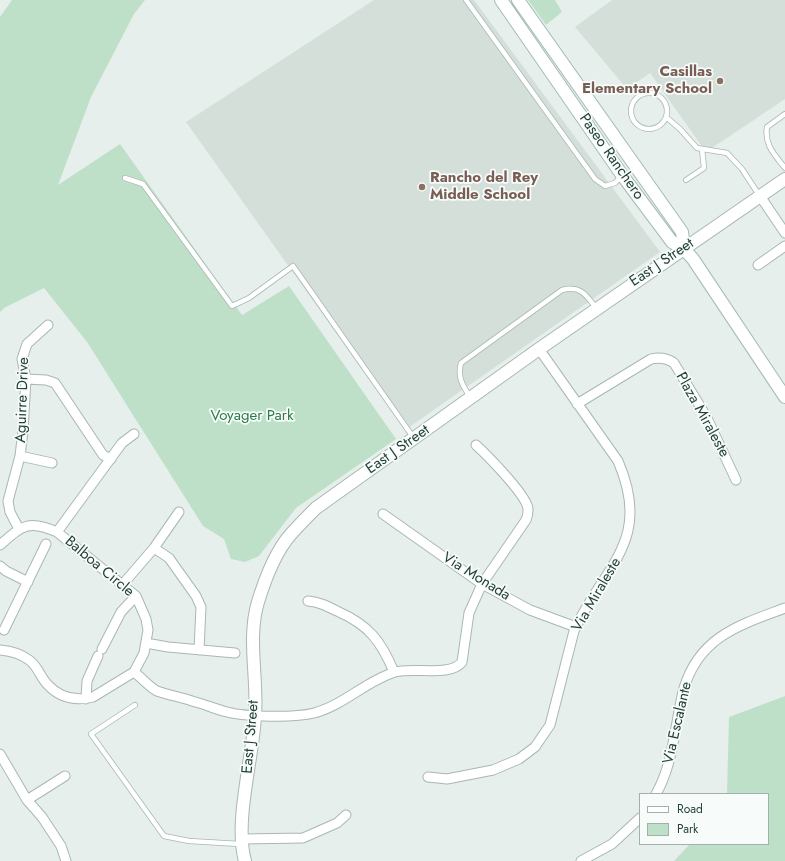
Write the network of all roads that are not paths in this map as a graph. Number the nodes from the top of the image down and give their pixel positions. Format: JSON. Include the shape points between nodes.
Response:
{"nodes":[{"id":1,"x":466,"y":0,"type":"edge"},
{"id":2,"x":501,"y":0,"type":"edge"},
{"id":3,"x":518,"y":0,"type":"edge"},
{"id":4,"x":598,"y":113,"type":"junction"},
{"id":5,"x":785,"y":114,"type":"edge"},
{"id":6,"x":666,"y":117,"type":"junction"},
{"id":7,"x":702,"y":149,"type":"junction"},
{"id":8,"x":785,"y":168,"type":"edge"},
{"id":9,"x":622,"y":175,"type":"junction"},
{"id":10,"x":125,"y":178,"type":"dead end"},
{"id":11,"x":785,"y":179,"type":"edge"},
{"id":12,"x":686,"y":180,"type":"dead end"},
{"id":13,"x":760,"y":196,"type":"junction"},
{"id":14,"x":785,"y":233,"type":"edge"},
{"id":15,"x":785,"y":246,"type":"edge"},
{"id":16,"x":684,"y":249,"type":"junction"},
{"id":17,"x":758,"y":265,"type":"dead end"},
{"id":18,"x":597,"y":309,"type":"junction"},
{"id":19,"x":48,"y":325,"type":"dead end"},
{"id":20,"x":539,"y":350,"type":"junction"},
{"id":21,"x":26,"y":379,"type":"junction"},
{"id":22,"x":784,"y":394,"type":"edge"},
{"id":23,"x":471,"y":398,"type":"junction"},
{"id":24,"x":577,"y":404,"type":"junction"},
{"id":25,"x":134,"y":434,"type":"dead end"},
{"id":26,"x":414,"y":439,"type":"junction"},
{"id":27,"x":476,"y":445,"type":"dead end"},
{"id":28,"x":20,"y":456,"type":"junction"},
{"id":29,"x":111,"y":459,"type":"junction"},
{"id":30,"x":52,"y":463,"type":"dead end"},
{"id":31,"x":736,"y":480,"type":"dead end"},
{"id":32,"x":179,"y":512,"type":"dead end"},
{"id":33,"x":383,"y":514,"type":"dead end"},
{"id":34,"x":19,"y":529,"type":"junction"},
{"id":35,"x":57,"y":532,"type":"junction"},
{"id":36,"x":46,"y":544,"type":"dead end"},
{"id":37,"x":0,"y":546,"type":"edge"},
{"id":38,"x":154,"y":548,"type":"junction"},
{"id":39,"x":0,"y":566,"type":"edge"},
{"id":40,"x":28,"y":582,"type":"junction"},
{"id":41,"x":123,"y":584,"type":"junction"},
{"id":42,"x":482,"y":584,"type":"junction"},
{"id":43,"x":136,"y":596,"type":"junction"},
{"id":44,"x":308,"y":601,"type":"dead end"},
{"id":45,"x":785,"y":608,"type":"edge"},
{"id":46,"x":576,"y":627,"type":"junction"},
{"id":47,"x":4,"y":630,"type":"dead end"},
{"id":48,"x":146,"y":643,"type":"junction"},
{"id":49,"x":0,"y":650,"type":"edge"},
{"id":50,"x":200,"y":650,"type":"junction"},
{"id":51,"x":235,"y":654,"type":"dead end"},
{"id":52,"x":134,"y":672,"type":"junction"},
{"id":53,"x":394,"y":672,"type":"junction"},
{"id":54,"x":86,"y":699,"type":"junction"},
{"id":55,"x":135,"y":705,"type":"dead end"},
{"id":56,"x":255,"y":716,"type":"junction"},
{"id":57,"x":0,"y":754,"type":"edge"},
{"id":58,"x":4,"y":770,"type":"edge"},
{"id":59,"x":65,"y":776,"type":"dead end"},
{"id":60,"x":428,"y":777,"type":"dead end"},
{"id":61,"x":656,"y":793,"type":"edge"},
{"id":62,"x":27,"y":800,"type":"junction"},
{"id":63,"x":346,"y":815,"type":"dead end"},
{"id":64,"x":639,"y":819,"type":"edge"},
{"id":65,"x":242,"y":842,"type":"junction"},
{"id":66,"x":587,"y":860,"type":"edge"},
{"id":67,"x":66,"y":861,"type":"edge"},
{"id":68,"x":245,"y":861,"type":"edge"}],
"edges":[{"from":1,"to":9,"type":"lane","via":[[595,179],[605,186],[615,183]]},
{"from":2,"to":9,"type":"street","name":"Paseo Ranchero"},
{"from":3,"to":4,"type":"street","name":"Paseo Ranchero"},
{"from":4,"to":9,"type":"street","via":[[608,139],[625,161],[626,169]]},
{"from":4,"to":16,"type":"street","name":"Paseo Ranchero","via":[[682,232]]},
{"from":5,"to":8,"type":"lane","via":[[767,127],[765,137]]},
{"from":6,"to":6,"type":"lane","via":[[664,100],[649,92],[638,96],[631,105],[635,123],[646,129],[658,126]]},
{"from":6,"to":7,"type":"lane","via":[[697,148]]},
{"from":7,"to":12,"type":"lane","via":[[704,168]]},
{"from":7,"to":13,"type":"lane","via":[[727,153],[742,169]]},
{"from":9,"to":16,"type":"street","name":"Paseo Ranchero","via":[[672,242]]},
{"from":10,"to":26,"type":"lane","via":[[143,184],[232,306],[249,298],[293,266]]},
{"from":11,"to":13,"type":"street","name":"East J Street"},
{"from":13,"to":14,"type":"street"},
{"from":13,"to":16,"type":"street","name":"East J Street"},
{"from":15,"to":17,"type":"street"},
{"from":16,"to":18,"type":"street","name":"East J Street"},
{"from":16,"to":22,"type":"street","name":"Paseo Ranchero"},
{"from":18,"to":20,"type":"street","name":"East J Street"},
{"from":18,"to":23,"type":"lane","via":[[584,293],[572,287],[562,290],[461,363],[458,371],[461,383]]},
{"from":19,"to":21,"type":"street","name":"Aguirre Drive","via":[[27,344],[22,359]]},
{"from":20,"to":23,"type":"street","name":"East J Street"},
{"from":20,"to":24,"type":"street","name":"Via Miraleste"},
{"from":21,"to":28,"type":"street","name":"Aguirre Drive"},
{"from":21,"to":29,"type":"street","via":[[55,383],[103,455]]},
{"from":23,"to":26,"type":"street","name":"East J Street"},
{"from":24,"to":31,"type":"street","name":"Plaza Miraleste","via":[[651,359],[667,359],[674,363],[706,416]]},
{"from":24,"to":46,"type":"street","name":"Via Miraleste","via":[[618,461],[627,484],[630,508],[628,532],[621,554]]},
{"from":25,"to":29,"type":"street","via":[[122,443]]},
{"from":26,"to":56,"type":"street","name":"East J Street","via":[[316,508],[290,535],[269,570],[257,603],[253,628]]},
{"from":27,"to":42,"type":"street","via":[[521,495],[528,513],[526,520]]},
{"from":28,"to":30,"type":"street"},
{"from":28,"to":34,"type":"street","name":"Aguirre Drive","via":[[8,501],[10,512]]},
{"from":29,"to":35,"type":"street"},
{"from":32,"to":38,"type":"street"},
{"from":33,"to":42,"type":"street","name":"Via Monada"},
{"from":34,"to":35,"type":"street","name":"Balboa Circle","via":[[26,526],[45,526]]},
{"from":34,"to":37,"type":"street"},
{"from":35,"to":41,"type":"street","name":"Balboa Circle"},
{"from":36,"to":40,"type":"street"},
{"from":38,"to":41,"type":"street"},
{"from":38,"to":50,"type":"street","via":[[168,558],[201,607]]},
{"from":39,"to":40,"type":"street"},
{"from":40,"to":47,"type":"street"},
{"from":41,"to":43,"type":"street","name":"Balboa Circle"},
{"from":42,"to":46,"type":"street","name":"Via Monada","via":[[530,610]]},
{"from":42,"to":53,"type":"street","via":[[469,613],[462,662],[459,666],[451,670]]},
{"from":43,"to":48,"type":"street","name":"Balboa Circle","via":[[146,619]]},
{"from":43,"to":54,"type":"street","via":[[121,612],[100,653],[87,681]]},
{"from":44,"to":53,"type":"street","via":[[319,602],[365,626],[382,646]]},
{"from":45,"to":61,"type":"street","name":"Via Escalante","via":[[733,628],[714,641],[699,657],[684,688],[669,764]]},
{"from":46,"to":60,"type":"street","name":"Via Miraleste","via":[[563,668],[550,725],[535,747],[519,759],[493,770],[447,778]]},
{"from":48,"to":50,"type":"street"},
{"from":48,"to":52,"type":"street","name":"Balboa Circle"},
{"from":49,"to":54,"type":"street","via":[[13,651],[28,659],[48,685],[63,696]]},
{"from":50,"to":51,"type":"street"},
{"from":52,"to":54,"type":"street"},
{"from":52,"to":56,"type":"street","via":[[156,690],[226,712]]},
{"from":53,"to":56,"type":"street","via":[[378,679],[343,702],[314,713],[297,716]]},
{"from":55,"to":65,"type":"lane","via":[[91,734],[164,836],[189,841]]},
{"from":56,"to":65,"type":"street","name":"East J Street","via":[[242,821]]},
{"from":57,"to":58,"type":"street"},
{"from":58,"to":62,"type":"street"},
{"from":59,"to":62,"type":"street"},
{"from":62,"to":67,"type":"street","via":[[61,846]]},
{"from":63,"to":65,"type":"street","via":[[337,823],[303,838]]},
{"from":64,"to":66,"type":"street","via":[[622,836]]},
{"from":65,"to":68,"type":"street","name":"East J Street"}]}
